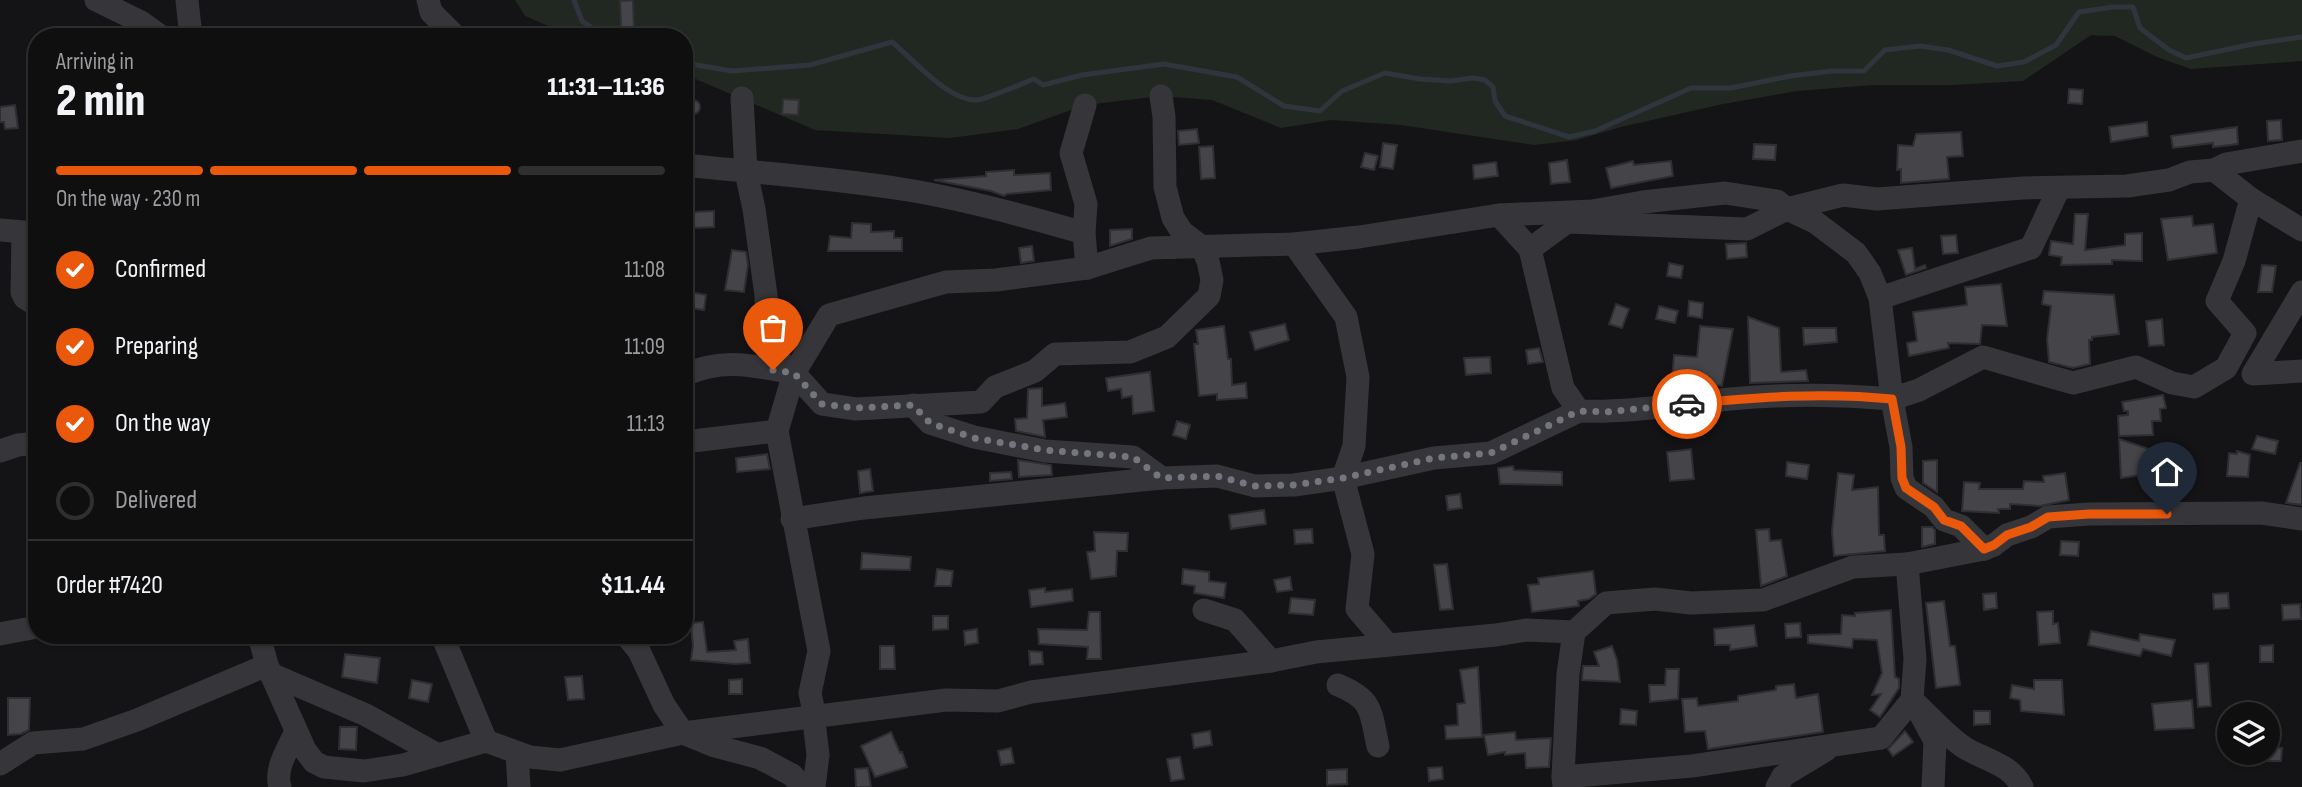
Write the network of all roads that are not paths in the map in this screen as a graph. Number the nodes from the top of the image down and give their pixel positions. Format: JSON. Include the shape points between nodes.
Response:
{"nodes":[{"id":1,"x":96,"y":0,"type":"edge"},
{"id":2,"x":187,"y":0,"type":"edge"},
{"id":3,"x":428,"y":0,"type":"edge"},
{"id":4,"x":149,"y":28,"type":"edge"},
{"id":5,"x":190,"y":28,"type":"edge"},
{"id":6,"x":447,"y":28,"type":"edge"},
{"id":7,"x":1161,"y":96,"type":"dead end"},
{"id":8,"x":742,"y":97,"type":"dead end"},
{"id":9,"x":1085,"y":105,"type":"dead end"},
{"id":10,"x":2302,"y":151,"type":"edge"},
{"id":11,"x":693,"y":166,"type":"edge"},
{"id":12,"x":2214,"y":170,"type":"junction"},
{"id":13,"x":746,"y":172,"type":"junction"},
{"id":14,"x":2059,"y":188,"type":"junction"},
{"id":15,"x":2251,"y":199,"type":"junction"},
{"id":16,"x":1787,"y":209,"type":"junction"},
{"id":17,"x":1499,"y":215,"type":"junction"},
{"id":18,"x":0,"y":230,"type":"edge"},
{"id":19,"x":2302,"y":230,"type":"edge"},
{"id":20,"x":28,"y":233,"type":"edge"},
{"id":21,"x":1084,"y":233,"type":"junction"},
{"id":22,"x":1294,"y":244,"type":"junction"},
{"id":23,"x":1202,"y":247,"type":"junction"},
{"id":24,"x":28,"y":248,"type":"edge"},
{"id":25,"x":1530,"y":249,"type":"junction"},
{"id":26,"x":1087,"y":268,"type":"junction"},
{"id":27,"x":2302,"y":292,"type":"edge"},
{"id":28,"x":1880,"y":298,"type":"junction"},
{"id":29,"x":28,"y":299,"type":"edge"},
{"id":30,"x":693,"y":371,"type":"edge"},
{"id":31,"x":2302,"y":371,"type":"edge"},
{"id":32,"x":794,"y":373,"type":"junction"},
{"id":33,"x":1892,"y":399,"type":"junction"},
{"id":34,"x":913,"y":405,"type":"junction"},
{"id":35,"x":1579,"y":411,"type":"junction"},
{"id":36,"x":776,"y":431,"type":"junction"},
{"id":37,"x":693,"y":441,"type":"edge"},
{"id":38,"x":28,"y":444,"type":"edge"},
{"id":39,"x":0,"y":451,"type":"edge"},
{"id":40,"x":1161,"y":478,"type":"junction"},
{"id":41,"x":1343,"y":478,"type":"junction"},
{"id":42,"x":792,"y":519,"type":"junction"},
{"id":43,"x":2302,"y":519,"type":"edge"},
{"id":44,"x":1984,"y":549,"type":"junction"},
{"id":45,"x":1907,"y":564,"type":"junction"},
{"id":46,"x":1204,"y":610,"type":"dead end"},
{"id":47,"x":28,"y":629,"type":"edge"},
{"id":48,"x":1574,"y":632,"type":"junction"},
{"id":49,"x":0,"y":634,"type":"edge"},
{"id":50,"x":262,"y":644,"type":"edge"},
{"id":51,"x":446,"y":644,"type":"edge"},
{"id":52,"x":633,"y":644,"type":"edge"},
{"id":53,"x":1388,"y":645,"type":"junction"},
{"id":54,"x":1271,"y":661,"type":"junction"},
{"id":55,"x":269,"y":670,"type":"junction"},
{"id":56,"x":1338,"y":685,"type":"dead end"},
{"id":57,"x":1912,"y":700,"type":"junction"},
{"id":58,"x":815,"y":717,"type":"junction"},
{"id":59,"x":296,"y":731,"type":"junction"},
{"id":60,"x":682,"y":733,"type":"junction"},
{"id":61,"x":486,"y":741,"type":"junction"},
{"id":62,"x":1835,"y":745,"type":"junction"},
{"id":63,"x":1378,"y":746,"type":"dead end"},
{"id":64,"x":517,"y":753,"type":"junction"},
{"id":65,"x":438,"y":755,"type":"junction"},
{"id":66,"x":314,"y":762,"type":"junction"},
{"id":67,"x":0,"y":764,"type":"edge"},
{"id":68,"x":356,"y":779,"type":"edge"},
{"id":69,"x":1564,"y":782,"type":"edge"},
{"id":70,"x":280,"y":787,"type":"edge"},
{"id":71,"x":332,"y":787,"type":"edge"},
{"id":72,"x":519,"y":787,"type":"edge"},
{"id":73,"x":803,"y":787,"type":"edge"},
{"id":74,"x":814,"y":787,"type":"edge"},
{"id":75,"x":1777,"y":787,"type":"edge"},
{"id":76,"x":1933,"y":787,"type":"edge"},
{"id":77,"x":2022,"y":787,"type":"edge"}],
"edges":[{"from":1,"to":4,"type":"street"},
{"from":2,"to":5,"type":"street"},
{"from":3,"to":6,"type":"street","via":[[431,12]]},
{"from":7,"to":23,"type":"street","via":[[1170,208],[1182,232]]},
{"from":8,"to":13,"type":"street"},
{"from":9,"to":21,"type":"street","via":[[1071,153],[1086,204]]},
{"from":10,"to":12,"type":"street"},
{"from":11,"to":13,"type":"street"},
{"from":12,"to":14,"type":"street","via":[[2127,186]]},
{"from":12,"to":15,"type":"street"},
{"from":13,"to":21,"type":"street","via":[[908,190],[1006,210]]},
{"from":13,"to":32,"type":"street","via":[[766,295],[767,342],[777,359]]},
{"from":14,"to":16,"type":"street","via":[[1877,199],[1843,195]]},
{"from":14,"to":28,"type":"street","via":[[2031,248]]},
{"from":15,"to":19,"type":"street"},
{"from":15,"to":33,"type":"street","via":[[2217,301],[2245,333],[2226,368],[2194,387],[2136,367],[2073,383],[1983,357]]},
{"from":16,"to":17,"type":"street","via":[[1777,201],[1725,192],[1592,211]]},
{"from":16,"to":25,"type":"street","via":[[1747,229],[1567,222]]},
{"from":16,"to":28,"type":"street","via":[[1815,222],[1856,253]]},
{"from":17,"to":22,"type":"street"},
{"from":17,"to":25,"type":"street"},
{"from":18,"to":20,"type":"street"},
{"from":21,"to":26,"type":"street"},
{"from":22,"to":23,"type":"street"},
{"from":22,"to":41,"type":"street","via":[[1346,317],[1358,377],[1354,446]]},
{"from":23,"to":26,"type":"street","via":[[1150,248]]},
{"from":23,"to":34,"type":"street","via":[[1212,280],[1209,296],[1167,337],[1130,352],[1055,354],[1035,371],[995,387],[981,402]]},
{"from":24,"to":29,"type":"street","via":[[22,292]]},
{"from":25,"to":35,"type":"street","via":[[1563,388]]},
{"from":26,"to":32,"type":"street","via":[[946,282],[830,315]]},
{"from":27,"to":31,"type":"street","via":[[2253,374]]},
{"from":28,"to":33,"type":"street"},
{"from":30,"to":32,"type":"street","via":[[730,362]]},
{"from":32,"to":34,"type":"street","via":[[822,404],[856,408]]},
{"from":32,"to":36,"type":"street"},
{"from":33,"to":35,"type":"street","via":[[1774,397]]},
{"from":33,"to":44,"type":"street","via":[[1906,488],[1934,507],[1944,520],[1961,526]]},
{"from":34,"to":40,"type":"street","via":[[930,423],[974,438],[1133,457]]},
{"from":35,"to":41,"type":"street","via":[[1491,453],[1434,458]]},
{"from":36,"to":37,"type":"street"},
{"from":36,"to":42,"type":"street"},
{"from":38,"to":39,"type":"street"},
{"from":40,"to":41,"type":"street","via":[[1217,476],[1255,486]]},
{"from":40,"to":42,"type":"street"},
{"from":41,"to":53,"type":"street","via":[[1363,554],[1357,609]]},
{"from":42,"to":58,"type":"street","via":[[819,651],[810,693]]},
{"from":43,"to":44,"type":"street","via":[[2261,513],[2048,517]]},
{"from":44,"to":45,"type":"street"},
{"from":45,"to":48,"type":"street","via":[[1853,567],[1763,600],[1606,603]]},
{"from":45,"to":57,"type":"street","via":[[1915,659]]},
{"from":46,"to":54,"type":"street","via":[[1236,620]]},
{"from":47,"to":49,"type":"street"},
{"from":48,"to":53,"type":"street","via":[[1526,630]]},
{"from":48,"to":69,"type":"street"},
{"from":50,"to":55,"type":"street"},
{"from":51,"to":61,"type":"street"},
{"from":52,"to":60,"type":"street"},
{"from":53,"to":54,"type":"street"},
{"from":54,"to":58,"type":"street","via":[[1031,692],[998,701],[946,700]]},
{"from":55,"to":59,"type":"street"},
{"from":55,"to":65,"type":"street"},
{"from":55,"to":67,"type":"street","via":[[83,739],[33,743]]},
{"from":56,"to":63,"type":"street","via":[[1364,700]]},
{"from":57,"to":62,"type":"street","via":[[1881,738]]},
{"from":57,"to":76,"type":"street","via":[[1934,741]]},
{"from":57,"to":77,"type":"street","via":[[1964,747],[1994,761]]},
{"from":58,"to":60,"type":"street"},
{"from":58,"to":74,"type":"street","via":[[818,755]]},
{"from":59,"to":66,"type":"street"},
{"from":59,"to":70,"type":"street","via":[[279,769]]},
{"from":60,"to":64,"type":"street","via":[[575,758],[544,759]]},
{"from":60,"to":73,"type":"street","via":[[760,758],[792,775]]},
{"from":61,"to":64,"type":"street"},
{"from":61,"to":65,"type":"street"},
{"from":62,"to":69,"type":"street"},
{"from":62,"to":75,"type":"street","via":[[1783,776]]},
{"from":64,"to":72,"type":"street"},
{"from":65,"to":68,"type":"street"},
{"from":66,"to":68,"type":"street"},
{"from":66,"to":71,"type":"street"}]}
